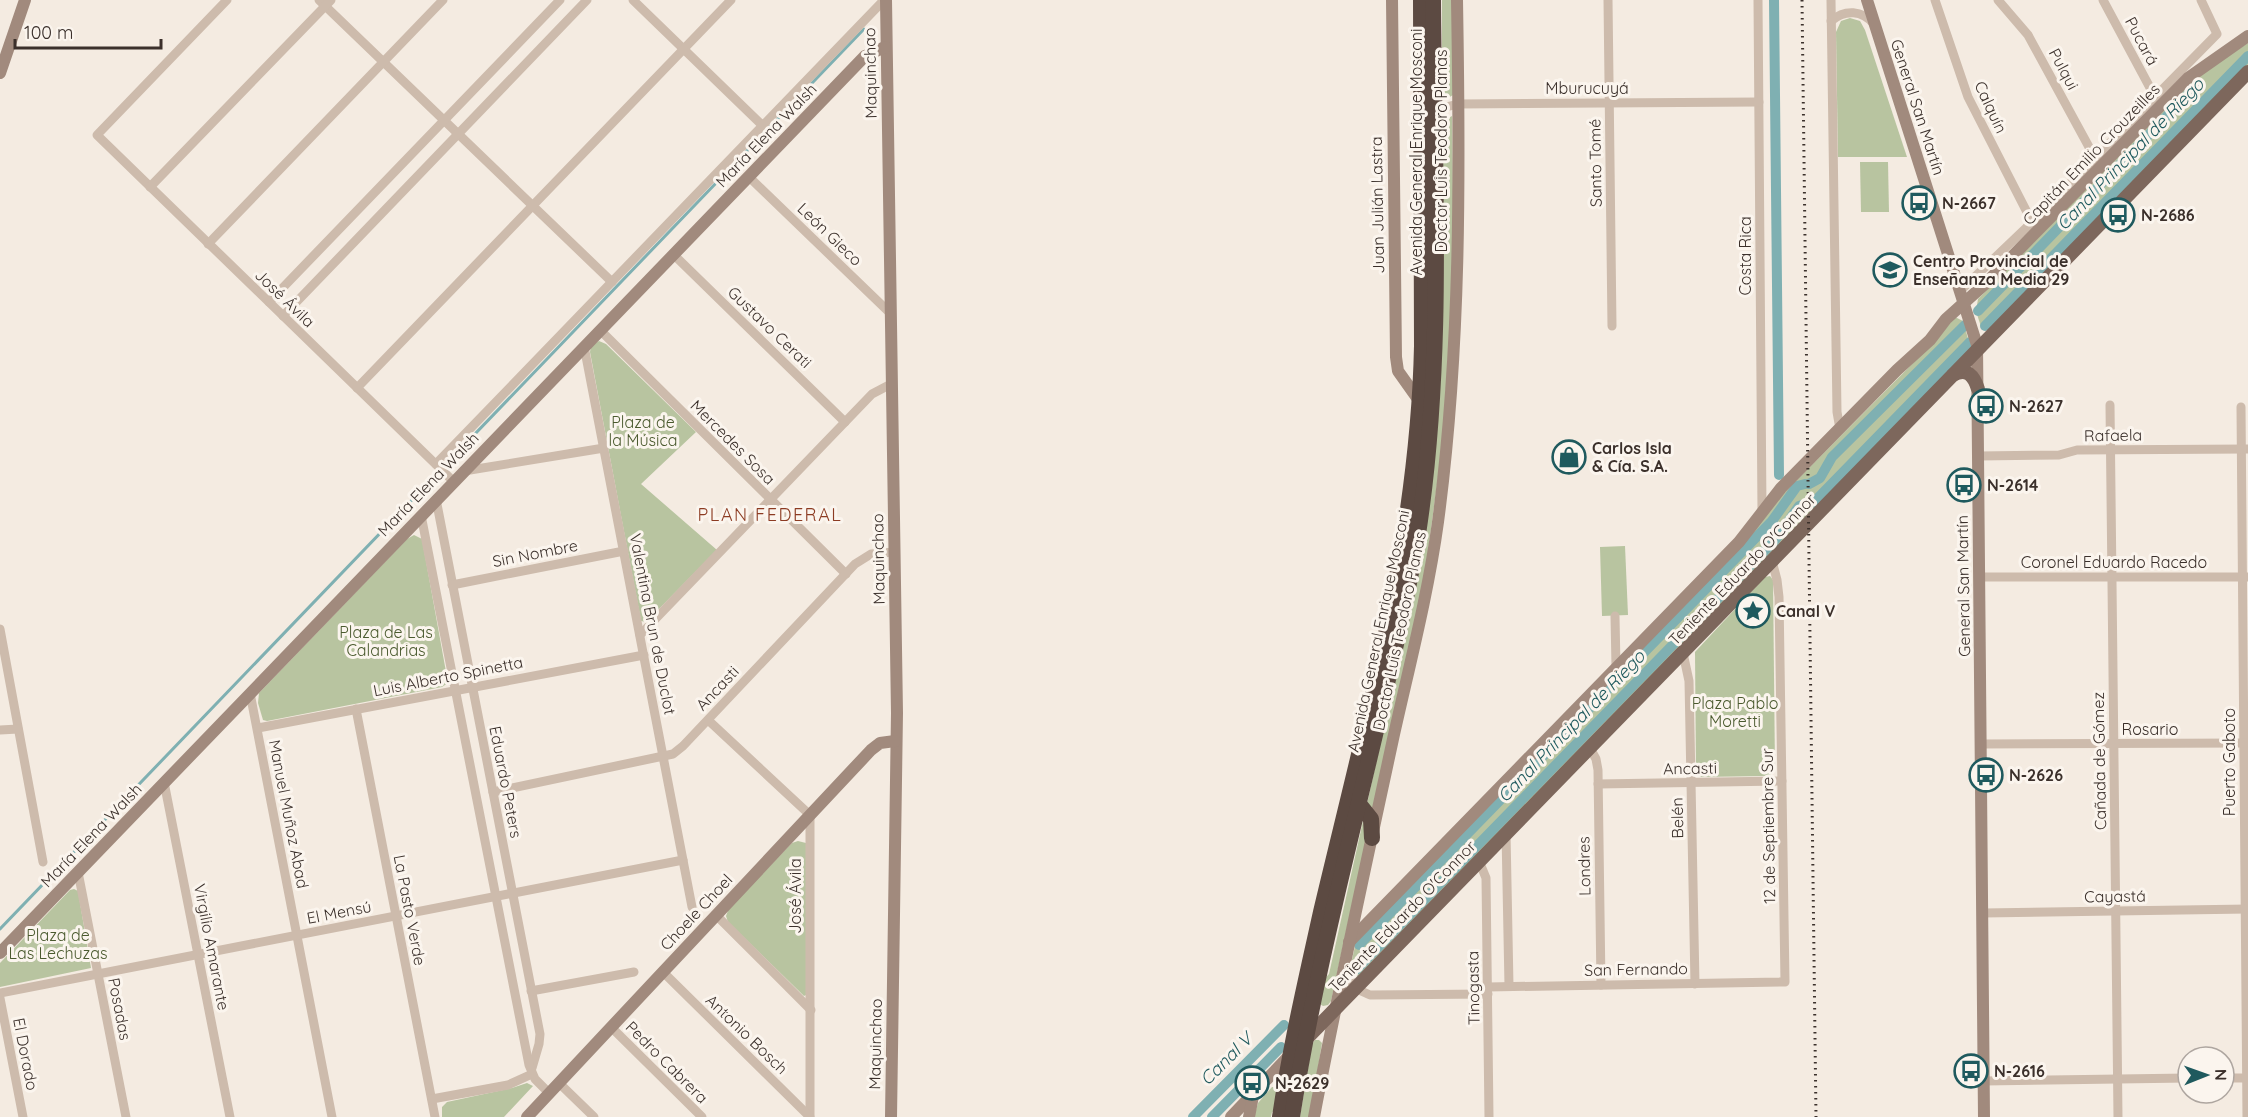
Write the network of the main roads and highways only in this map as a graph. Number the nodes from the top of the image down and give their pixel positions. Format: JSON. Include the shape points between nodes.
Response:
{"nodes":[{"id":1,"x":1421,"y":0,"type":"edge"},
{"id":2,"x":1433,"y":0,"type":"edge"},
{"id":3,"x":2248,"y":72,"type":"edge"},
{"id":4,"x":1953,"y":375,"type":"junction"},
{"id":5,"x":1978,"y":389,"type":"road end"},
{"id":6,"x":1359,"y":804,"type":"junction"},
{"id":7,"x":1372,"y":838,"type":"road end"},
{"id":8,"x":1305,"y":1039,"type":"junction"},
{"id":9,"x":1290,"y":1056,"type":"junction"},
{"id":10,"x":1280,"y":1117,"type":"edge"},
{"id":11,"x":1292,"y":1117,"type":"edge"}],
"edges":[{"from":1,"to":9,"type":"highway","name":"Avenida General Enrique Mosconi","via":[[1423,314],[1411,492],[1396,586]]},
{"from":2,"to":6,"type":"highway","name":"Avenida General Enrique Mosconi","via":[[1433,369],[1423,498],[1404,610]]},
{"from":3,"to":4,"type":"main road"},
{"from":4,"to":5,"type":"main road","via":[[1969,373]]},
{"from":4,"to":8,"type":"main road","name":"Teniente Eduardo O'Connor"},
{"from":6,"to":7,"type":"highway","via":[[1371,819]]},
{"from":6,"to":8,"type":"highway","name":"Avenida General Enrique Mosconi"},
{"from":8,"to":9,"type":"main road","name":"Teniente Eduardo O'Connor"},
{"from":8,"to":11,"type":"highway","name":"Avenida General Enrique Mosconi"},
{"from":9,"to":10,"type":"highway","name":"Avenida General Enrique Mosconi"}]}
